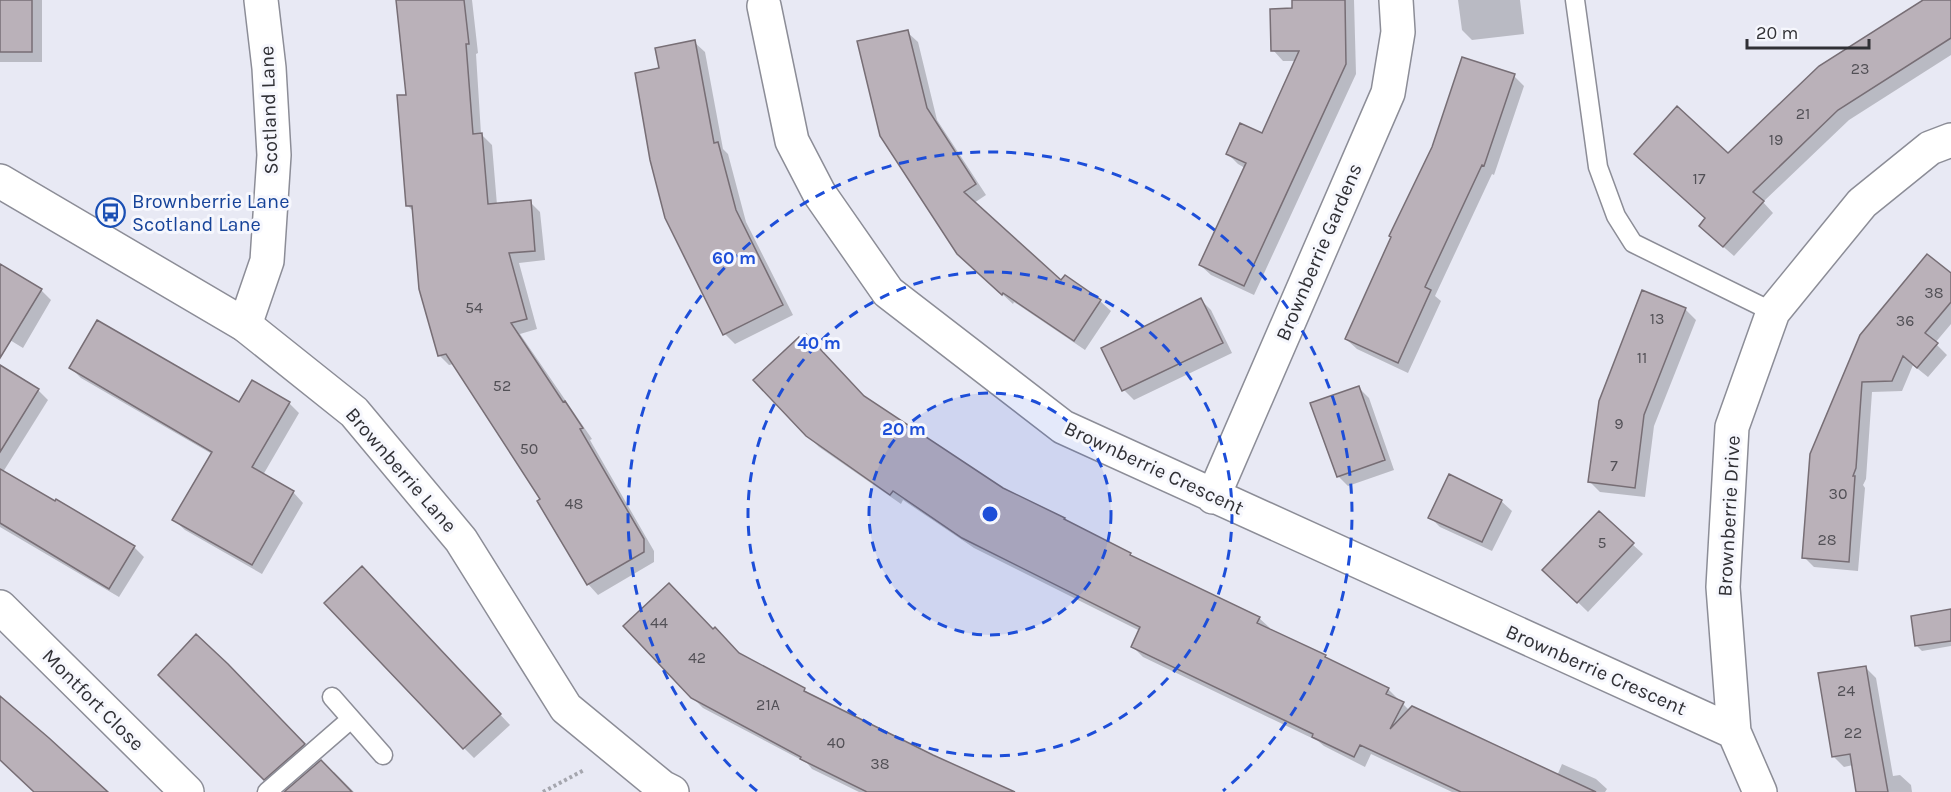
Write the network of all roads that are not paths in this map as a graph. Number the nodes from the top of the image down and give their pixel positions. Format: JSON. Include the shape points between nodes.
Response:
{"nodes":[{"id":1,"x":261,"y":0,"type":"edge"},
{"id":2,"x":1396,"y":0,"type":"edge"},
{"id":3,"x":1575,"y":0,"type":"edge"},
{"id":4,"x":764,"y":6,"type":"dead end"},
{"id":5,"x":1951,"y":140,"type":"edge"},
{"id":6,"x":0,"y":181,"type":"edge"},
{"id":7,"x":1773,"y":312,"type":"junction"},
{"id":8,"x":245,"y":325,"type":"junction"},
{"id":9,"x":1213,"y":496,"type":"junction"},
{"id":10,"x":0,"y":607,"type":"edge"},
{"id":11,"x":332,"y":697,"type":"dead end"},
{"id":12,"x":351,"y":719,"type":"junction"},
{"id":13,"x":1734,"y":732,"type":"junction"},
{"id":14,"x":383,"y":755,"type":"dead end"},
{"id":15,"x":186,"y":792,"type":"edge"},
{"id":16,"x":267,"y":792,"type":"edge"},
{"id":17,"x":672,"y":792,"type":"edge"},
{"id":18,"x":1760,"y":792,"type":"edge"}],
"edges":[{"from":1,"to":8,"type":"street","name":"Scotland Lane","via":[[274,155],[267,261]]},
{"from":2,"to":9,"type":"street","name":"Brownberrie Gardens","via":[[1398,32],[1388,93]]},
{"from":3,"to":7,"type":"lane","via":[[1598,167],[1616,216],[1633,243]]},
{"from":4,"to":9,"type":"street","name":"Brownberrie Crescent","via":[[792,141],[819,193],[888,292],[1063,427]]},
{"from":5,"to":7,"type":"street","name":"Brownberrie Drive","via":[[1930,148],[1862,204]]},
{"from":6,"to":8,"type":"street","name":"Brownberrie Lane"},
{"from":7,"to":13,"type":"street","name":"Brownberrie Drive","via":[[1732,427],[1723,587]]},
{"from":8,"to":17,"type":"street","name":"Brownberrie Lane","via":[[354,412],[461,540],[566,708]]},
{"from":9,"to":13,"type":"street","name":"Brownberrie Crescent"},
{"from":10,"to":15,"type":"street","name":"Montfort Close"},
{"from":11,"to":12,"type":"lane"},
{"from":12,"to":14,"type":"lane"},
{"from":12,"to":16,"type":"lane"},
{"from":13,"to":18,"type":"street","name":"Brownberrie Drive"}]}
